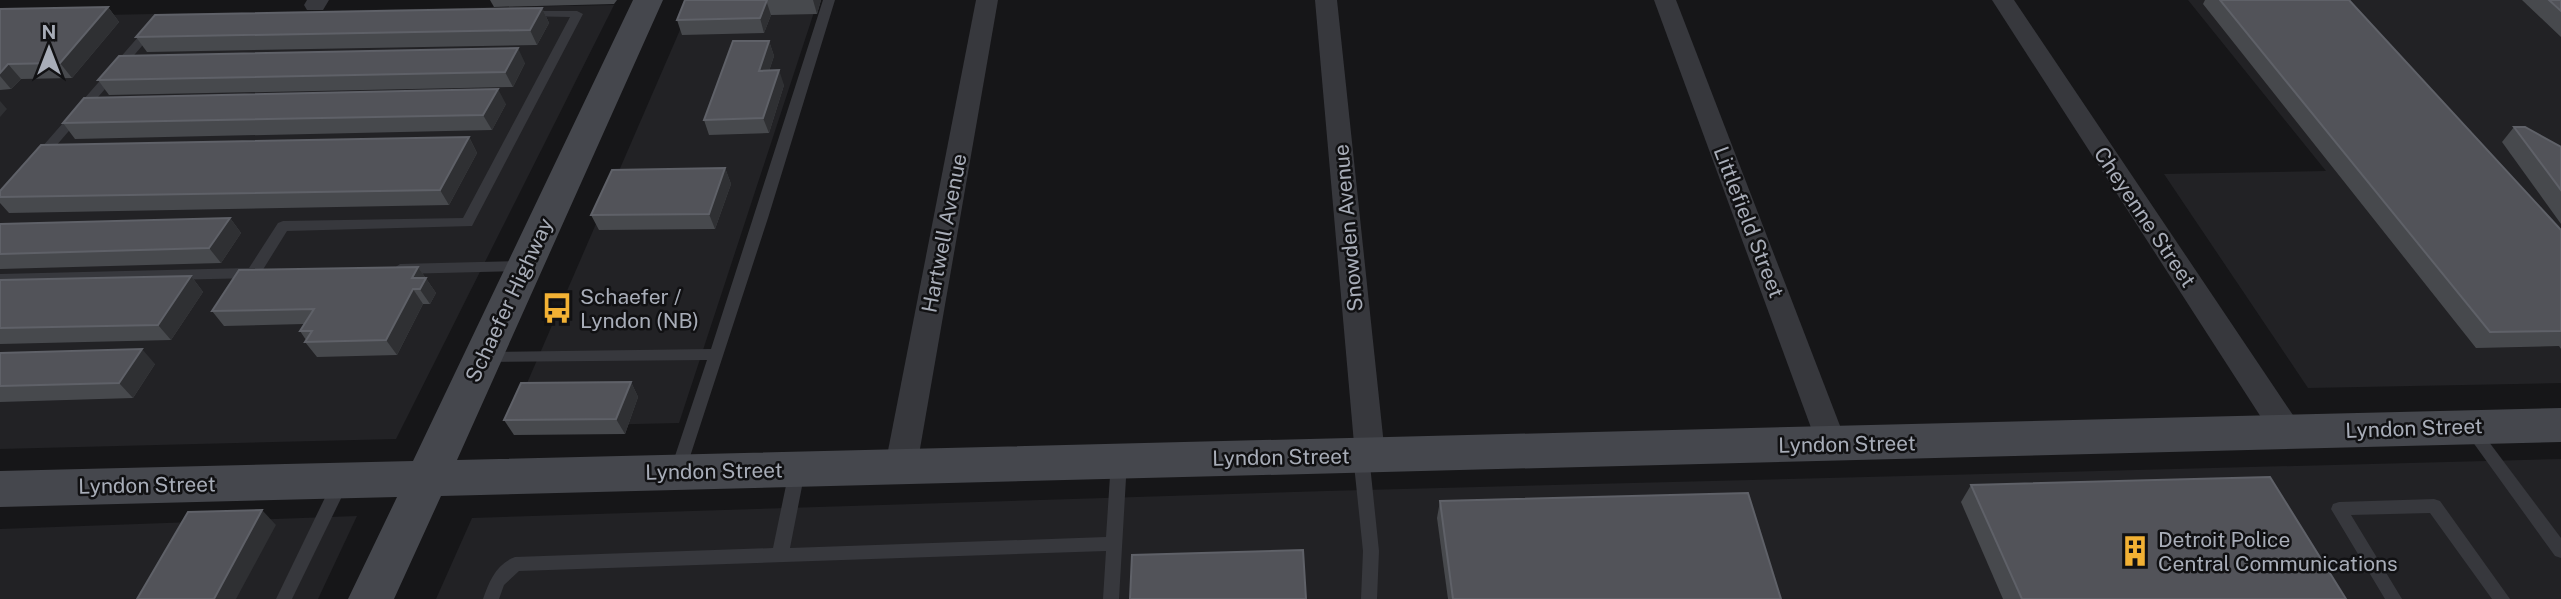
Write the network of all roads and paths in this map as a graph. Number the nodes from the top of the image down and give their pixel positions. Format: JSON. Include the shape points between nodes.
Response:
{"nodes":[{"id":1,"x":648,"y":0,"type":"edge"},
{"id":2,"x":828,"y":0,"type":"edge"},
{"id":3,"x":987,"y":0,"type":"edge"},
{"id":4,"x":1326,"y":0,"type":"edge"},
{"id":5,"x":1665,"y":0,"type":"edge"},
{"id":6,"x":2003,"y":0,"type":"edge"},
{"id":7,"x":508,"y":15,"type":"edge"},
{"id":8,"x":159,"y":21,"type":"edge"},
{"id":9,"x":26,"y":173,"type":"edge"},
{"id":10,"x":525,"y":266,"type":"junction"},
{"id":11,"x":391,"y":270,"type":"edge"},
{"id":12,"x":0,"y":279,"type":"edge"},
{"id":13,"x":716,"y":354,"type":"junction"},
{"id":14,"x":483,"y":358,"type":"junction"},
{"id":15,"x":2561,"y":425,"type":"edge"},
{"id":16,"x":2469,"y":426,"type":"junction"},
{"id":17,"x":2288,"y":433,"type":"junction"},
{"id":18,"x":1832,"y":444,"type":"junction"},
{"id":19,"x":1365,"y":455,"type":"junction"},
{"id":20,"x":1119,"y":461,"type":"junction"},
{"id":21,"x":901,"y":466,"type":"junction"},
{"id":22,"x":798,"y":469,"type":"junction"},
{"id":23,"x":677,"y":472,"type":"junction"},
{"id":24,"x":427,"y":478,"type":"junction"},
{"id":25,"x":342,"y":480,"type":"junction"},
{"id":26,"x":0,"y":489,"type":"edge"},
{"id":27,"x":1114,"y":544,"type":"junction"},
{"id":28,"x":2561,"y":551,"type":"edge"},
{"id":29,"x":780,"y":555,"type":"junction"},
{"id":30,"x":284,"y":599,"type":"edge"},
{"id":31,"x":352,"y":599,"type":"edge"},
{"id":32,"x":371,"y":599,"type":"edge"},
{"id":33,"x":491,"y":599,"type":"edge"},
{"id":34,"x":1111,"y":599,"type":"edge"},
{"id":35,"x":1369,"y":599,"type":"edge"},
{"id":36,"x":2394,"y":599,"type":"edge"},
{"id":37,"x":2502,"y":599,"type":"edge"}],
"edges":[{"from":1,"to":10,"type":"street","name":"Schaefer Highway"},
{"from":2,"to":13,"type":"lane"},
{"from":3,"to":21,"type":"street","name":"Hartwell Avenue"},
{"from":4,"to":19,"type":"street","name":"Snowden Avenue"},
{"from":5,"to":18,"type":"street","name":"Littlefield Street"},
{"from":6,"to":17,"type":"street","name":"Cheyenne Street"},
{"from":7,"to":12,"type":"lane","via":[[578,13],[467,223],[283,226],[259,273]]},
{"from":8,"to":9,"type":"lane"},
{"from":10,"to":11,"type":"lane"},
{"from":10,"to":14,"type":"street","name":"Schaefer Highway"},
{"from":13,"to":14,"type":"lane"},
{"from":13,"to":23,"type":"lane"},
{"from":14,"to":24,"type":"street","name":"Schaefer Highway"},
{"from":15,"to":16,"type":"street","name":"Lyndon Street"},
{"from":16,"to":17,"type":"street","name":"Lyndon Street"},
{"from":16,"to":28,"type":"lane"},
{"from":17,"to":18,"type":"street","name":"Lyndon Street"},
{"from":18,"to":19,"type":"street","name":"Lyndon Street"},
{"from":19,"to":20,"type":"street","name":"Lyndon Street"},
{"from":19,"to":35,"type":"lane"},
{"from":20,"to":21,"type":"street","name":"Lyndon Street"},
{"from":20,"to":27,"type":"lane"},
{"from":21,"to":22,"type":"street","name":"Lyndon Street"},
{"from":22,"to":23,"type":"street","name":"Lyndon Street"},
{"from":22,"to":29,"type":"lane"},
{"from":23,"to":24,"type":"street","name":"Lyndon Street"},
{"from":24,"to":25,"type":"street","name":"Lyndon Street"},
{"from":24,"to":32,"type":"street","name":"Schaefer Highway"},
{"from":25,"to":26,"type":"street","name":"Lyndon Street"},
{"from":25,"to":30,"type":"lane"},
{"from":27,"to":29,"type":"lane"},
{"from":27,"to":34,"type":"lane"},
{"from":29,"to":33,"type":"lane","via":[[515,564],[497,580]]},
{"from":31,"to":32,"type":"lane"},
{"from":36,"to":37,"type":"lane","via":[[2339,509],[2434,506]]}]}
